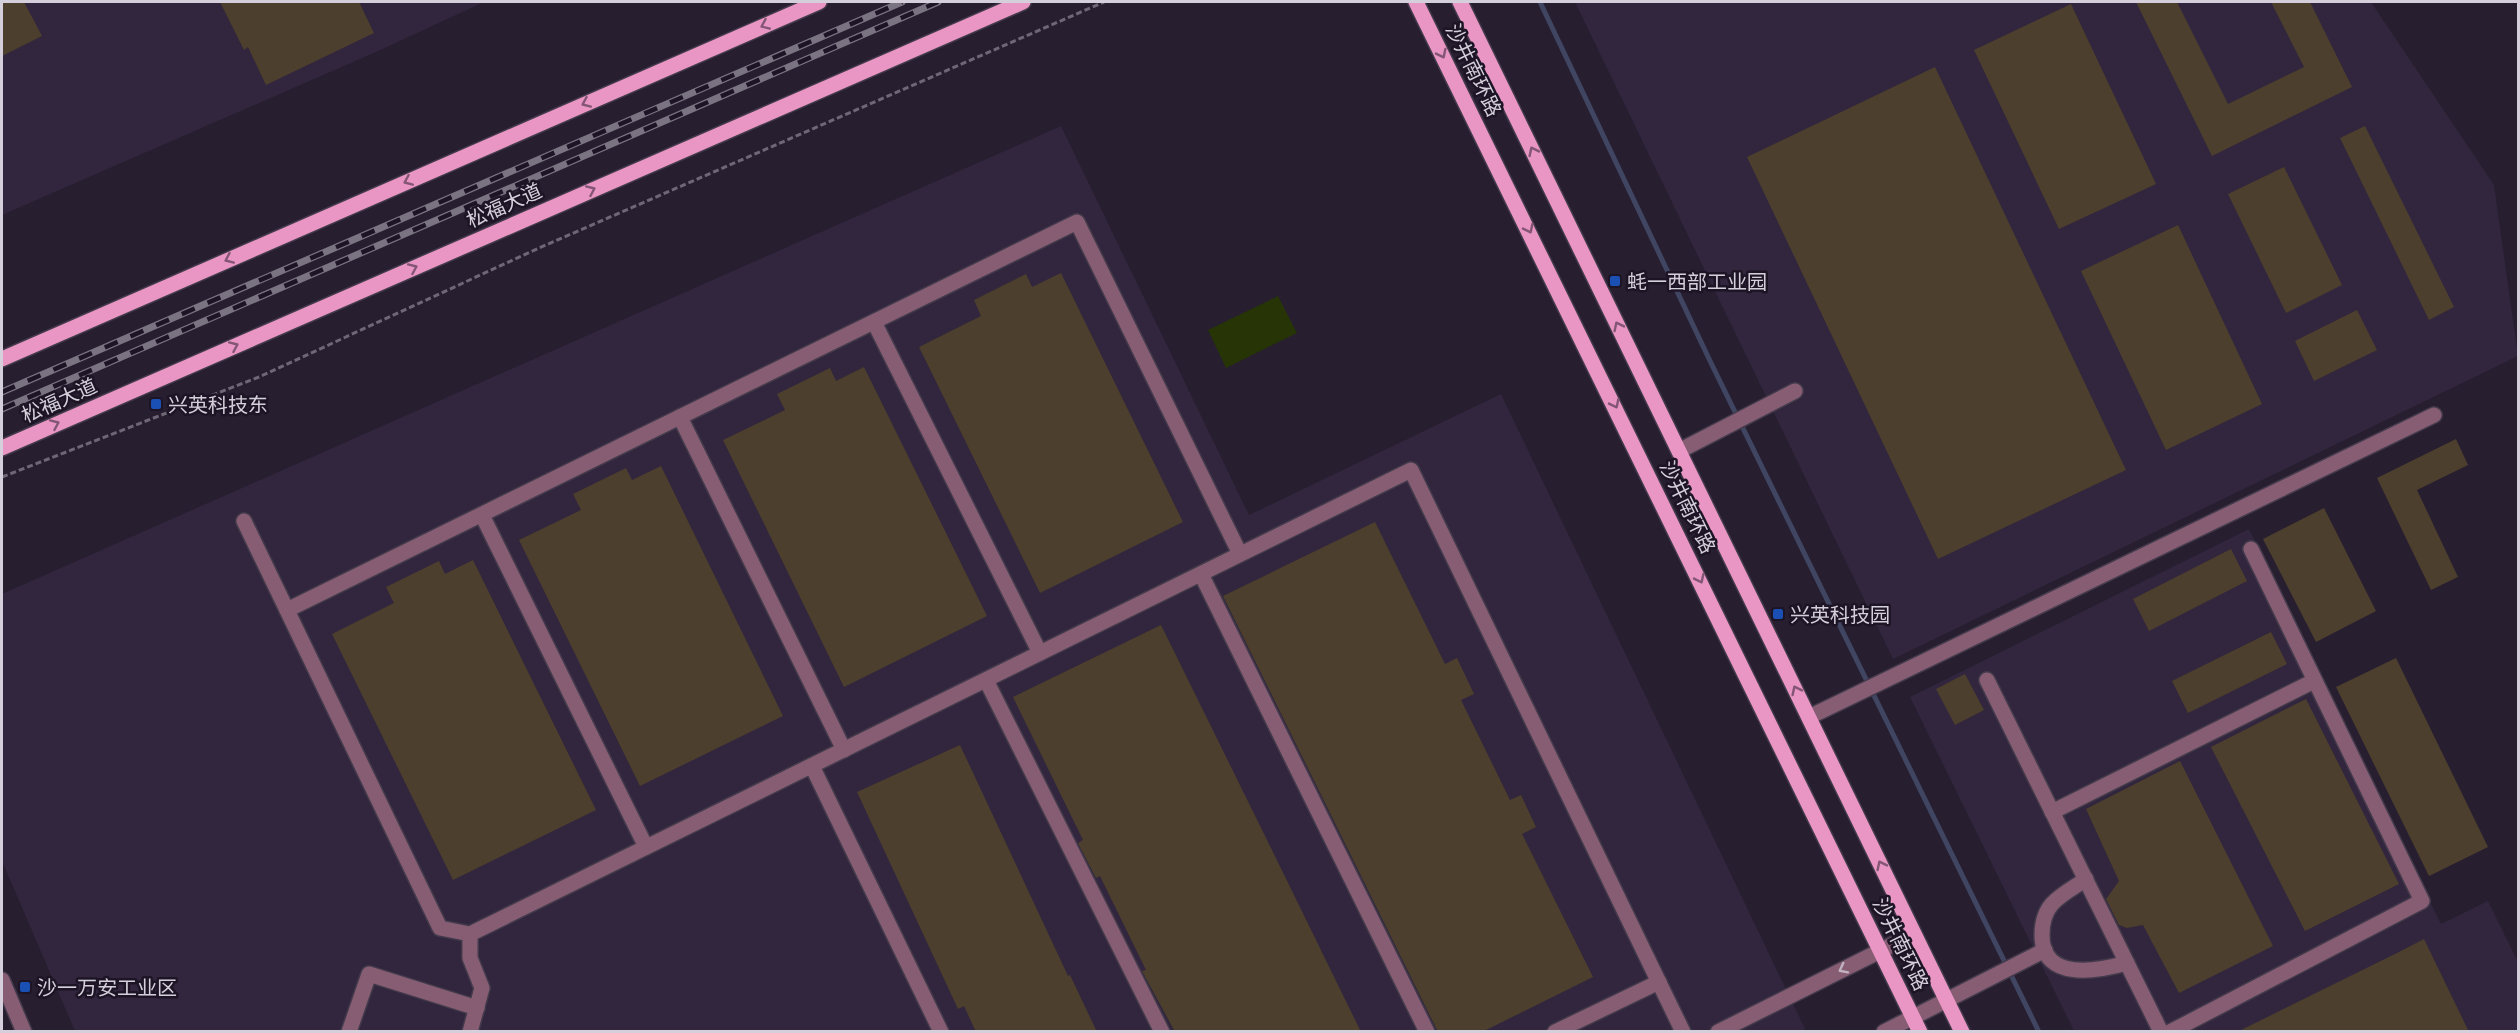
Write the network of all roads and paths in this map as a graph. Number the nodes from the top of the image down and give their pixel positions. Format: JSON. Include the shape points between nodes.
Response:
{"nodes":[{"id":1,"x":819,"y":2,"type":"edge"},
{"id":2,"x":1023,"y":2,"type":"edge"},
{"id":3,"x":1104,"y":2,"type":"edge"},
{"id":4,"x":1460,"y":2,"type":"edge"},
{"id":5,"x":1418,"y":6,"type":"edge"},
{"id":6,"x":874,"y":322,"type":"junction"},
{"id":7,"x":2,"y":358,"type":"edge"},
{"id":8,"x":1795,"y":391,"type":"dead end"},
{"id":9,"x":2434,"y":415,"type":"dead end"},
{"id":10,"x":680,"y":417,"type":"junction"},
{"id":11,"x":2,"y":448,"type":"edge"},
{"id":12,"x":1679,"y":451,"type":"junction"},
{"id":13,"x":2,"y":477,"type":"edge"},
{"id":14,"x":482,"y":514,"type":"junction"},
{"id":15,"x":244,"y":521,"type":"dead end"},
{"id":16,"x":2251,"y":549,"type":"dead end"},
{"id":17,"x":1240,"y":554,"type":"junction"},
{"id":18,"x":1202,"y":573,"type":"junction"},
{"id":19,"x":287,"y":610,"type":"junction"},
{"id":20,"x":1040,"y":653,"type":"junction"},
{"id":21,"x":986,"y":680,"type":"junction"},
{"id":22,"x":1987,"y":680,"type":"dead end"},
{"id":23,"x":2314,"y":681,"type":"junction"},
{"id":24,"x":1809,"y":717,"type":"junction"},
{"id":25,"x":844,"y":750,"type":"junction"},
{"id":26,"x":812,"y":766,"type":"junction"},
{"id":27,"x":2052,"y":812,"type":"junction"},
{"id":28,"x":646,"y":848,"type":"junction"},
{"id":29,"x":2086,"y":879,"type":"junction"},
{"id":30,"x":470,"y":934,"type":"junction"},
{"id":31,"x":1914,"y":934,"type":"junction"},
{"id":32,"x":1881,"y":950,"type":"junction"},
{"id":33,"x":2045,"y":950,"type":"junction"},
{"id":34,"x":2127,"y":963,"type":"junction"},
{"id":35,"x":2,"y":980,"type":"edge"},
{"id":36,"x":1659,"y":982,"type":"junction"},
{"id":37,"x":1947,"y":1001,"type":"junction"},
{"id":38,"x":477,"y":1008,"type":"junction"},
{"id":39,"x":1913,"y":1017,"type":"junction"},
{"id":40,"x":24,"y":1032,"type":"edge"},
{"id":41,"x":349,"y":1032,"type":"edge"},
{"id":42,"x":470,"y":1032,"type":"edge"},
{"id":43,"x":941,"y":1032,"type":"edge"},
{"id":44,"x":1162,"y":1032,"type":"edge"},
{"id":45,"x":1427,"y":1032,"type":"edge"},
{"id":46,"x":1555,"y":1032,"type":"edge"},
{"id":47,"x":1683,"y":1032,"type":"edge"},
{"id":48,"x":1718,"y":1032,"type":"edge"},
{"id":49,"x":1884,"y":1032,"type":"edge"},
{"id":50,"x":1920,"y":1032,"type":"edge"},
{"id":51,"x":1962,"y":1032,"type":"edge"},
{"id":52,"x":2161,"y":1032,"type":"edge"},
{"id":53,"x":2170,"y":1032,"type":"edge"}],
"edges":[{"from":1,"to":7,"type":"main road","one_way":true},
{"from":11,"to":2,"type":"main road","name":"松福大道","one_way":true},
{"from":3,"to":13,"type":"path","via":[[538,248],[259,377]]},
{"from":12,"to":4,"type":"main road","name":"沙井南环路","one_way":true},
{"from":5,"to":32,"type":"main road","name":"沙井南环路","one_way":true},
{"from":6,"to":10,"type":"street"},
{"from":6,"to":17,"type":"street","via":[[1077,222]]},
{"from":6,"to":20,"type":"street"},
{"from":8,"to":12,"type":"street"},
{"from":9,"to":24,"type":"street"},
{"from":10,"to":14,"type":"street"},
{"from":10,"to":25,"type":"street"},
{"from":24,"to":12,"type":"main road","name":"沙井南环路","one_way":true},
{"from":14,"to":19,"type":"street"},
{"from":14,"to":28,"type":"street"},
{"from":15,"to":19,"type":"street"},
{"from":16,"to":23,"type":"street"},
{"from":17,"to":18,"type":"street"},
{"from":17,"to":36,"type":"street","via":[[1411,470]]},
{"from":18,"to":20,"type":"street"},
{"from":18,"to":45,"type":"street"},
{"from":19,"to":30,"type":"street","via":[[440,928]]},
{"from":20,"to":21,"type":"street"},
{"from":21,"to":25,"type":"street"},
{"from":21,"to":44,"type":"street"},
{"from":22,"to":27,"type":"street"},
{"from":23,"to":27,"type":"street"},
{"from":23,"to":53,"type":"street","via":[[2422,901]]},
{"from":31,"to":24,"type":"main road","name":"沙井南环路","one_way":true},
{"from":25,"to":26,"type":"street"},
{"from":26,"to":28,"type":"street"},
{"from":26,"to":43,"type":"street"},
{"from":27,"to":29,"type":"street"},
{"from":28,"to":30,"type":"street"},
{"from":29,"to":33,"type":"street","via":[[2051,905],[2044,919]]},
{"from":29,"to":34,"type":"street"},
{"from":30,"to":38,"type":"street","via":[[470,958],[482,988]]},
{"from":31,"to":32,"type":"street"},
{"from":31,"to":37,"type":"main road","name":"沙井南环路"},
{"from":32,"to":39,"type":"main road","name":"沙井南环路"},
{"from":32,"to":48,"type":"street","one_way":true},
{"from":33,"to":34,"type":"street","via":[[2054,963],[2069,970],[2101,970]]},
{"from":33,"to":37,"type":"street"},
{"from":34,"to":52,"type":"street"},
{"from":35,"to":40,"type":"street"},
{"from":36,"to":46,"type":"street"},
{"from":36,"to":47,"type":"street"},
{"from":37,"to":39,"type":"street"},
{"from":37,"to":51,"type":"main road","name":"沙井南环路"},
{"from":38,"to":41,"type":"street","via":[[369,974]]},
{"from":38,"to":42,"type":"street"},
{"from":39,"to":49,"type":"street"},
{"from":39,"to":50,"type":"main road","name":"沙井南环路"}]}
